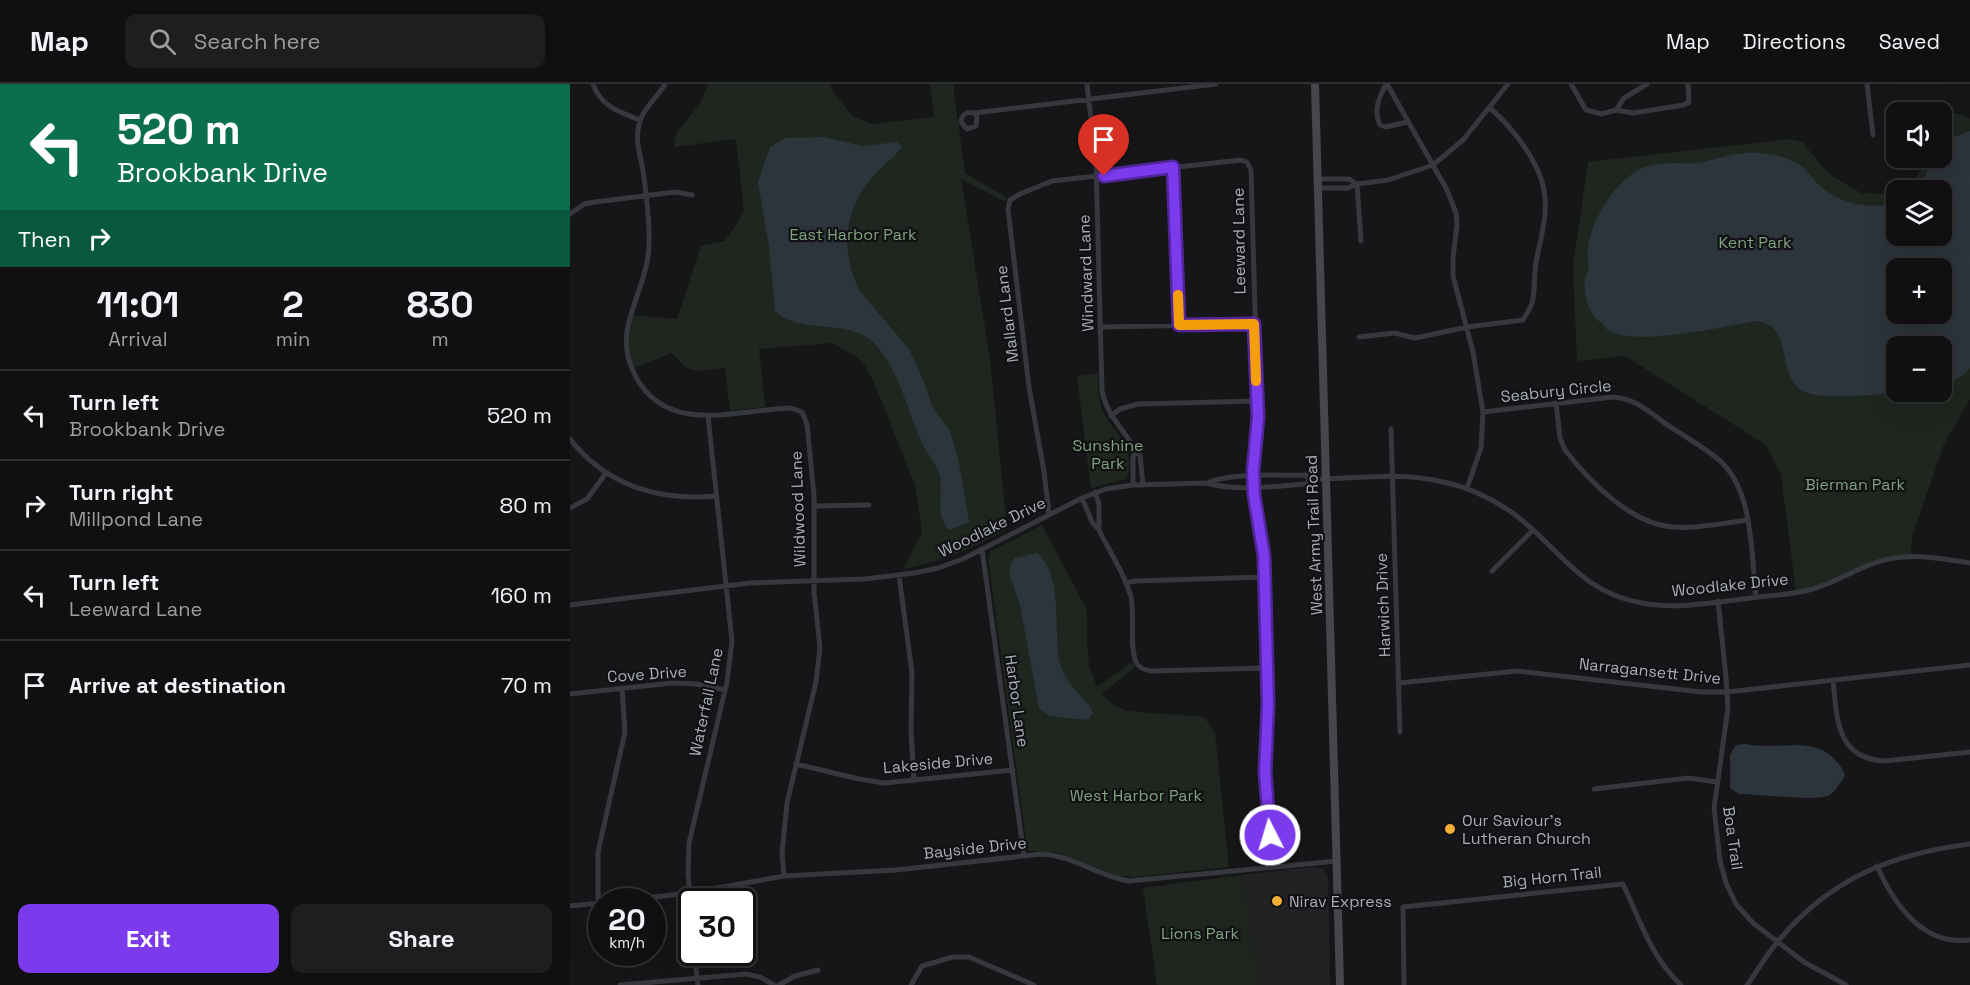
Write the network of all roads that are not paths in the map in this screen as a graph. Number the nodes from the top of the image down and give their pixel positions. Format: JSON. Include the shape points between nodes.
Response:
{"nodes":[{"id":1,"x":593,"y":84,"type":"edge"},
{"id":2,"x":665,"y":84,"type":"edge"},
{"id":3,"x":1087,"y":84,"type":"edge"},
{"id":4,"x":1216,"y":84,"type":"edge"},
{"id":5,"x":1315,"y":84,"type":"edge"},
{"id":6,"x":1387,"y":84,"type":"edge"},
{"id":7,"x":1508,"y":84,"type":"edge"},
{"id":8,"x":1571,"y":84,"type":"edge"},
{"id":9,"x":1647,"y":84,"type":"edge"},
{"id":10,"x":1688,"y":84,"type":"edge"},
{"id":11,"x":1867,"y":84,"type":"edge"},
{"id":12,"x":1088,"y":99,"type":"junction"},
{"id":13,"x":1490,"y":108,"type":"junction"},
{"id":14,"x":1616,"y":110,"type":"junction"},
{"id":15,"x":974,"y":113,"type":"dead end"},
{"id":16,"x":640,"y":120,"type":"junction"},
{"id":17,"x":1407,"y":122,"type":"junction"},
{"id":18,"x":1873,"y":135,"type":"dead end"},
{"id":19,"x":1433,"y":165,"type":"junction"},
{"id":20,"x":1173,"y":167,"type":"junction"},
{"id":21,"x":1096,"y":177,"type":"junction"},
{"id":22,"x":1317,"y":179,"type":"junction"},
{"id":23,"x":1357,"y":184,"type":"junction"},
{"id":24,"x":1318,"y":188,"type":"junction"},
{"id":25,"x":692,"y":195,"type":"dead end"},
{"id":26,"x":645,"y":196,"type":"junction"},
{"id":27,"x":570,"y":214,"type":"edge"},
{"id":28,"x":1361,"y":241,"type":"dead end"},
{"id":29,"x":1254,"y":324,"type":"junction"},
{"id":30,"x":1179,"y":325,"type":"junction"},
{"id":31,"x":1101,"y":327,"type":"junction"},
{"id":32,"x":1467,"y":327,"type":"junction"},
{"id":33,"x":1359,"y":337,"type":"dead end"},
{"id":34,"x":1257,"y":401,"type":"junction"},
{"id":35,"x":1556,"y":404,"type":"junction"},
{"id":36,"x":1483,"y":412,"type":"junction"},
{"id":37,"x":708,"y":416,"type":"junction"},
{"id":38,"x":1111,"y":416,"type":"junction"},
{"id":39,"x":1391,"y":429,"type":"dead end"},
{"id":40,"x":570,"y":438,"type":"edge"},
{"id":41,"x":1135,"y":453,"type":"junction"},
{"id":42,"x":606,"y":473,"type":"junction"},
{"id":43,"x":1253,"y":476,"type":"junction"},
{"id":44,"x":1392,"y":476,"type":"junction"},
{"id":45,"x":1326,"y":479,"type":"junction"},
{"id":46,"x":1309,"y":480,"type":"junction"},
{"id":47,"x":1207,"y":483,"type":"junction"},
{"id":48,"x":1133,"y":485,"type":"junction"},
{"id":49,"x":1143,"y":485,"type":"junction"},
{"id":50,"x":1254,"y":487,"type":"junction"},
{"id":51,"x":1467,"y":488,"type":"junction"},
{"id":52,"x":1095,"y":492,"type":"junction"},
{"id":53,"x":716,"y":496,"type":"junction"},
{"id":54,"x":1082,"y":498,"type":"junction"},
{"id":55,"x":815,"y":506,"type":"junction"},
{"id":56,"x":869,"y":506,"type":"dead end"},
{"id":57,"x":570,"y":508,"type":"edge"},
{"id":58,"x":1049,"y":514,"type":"junction"},
{"id":59,"x":1748,"y":520,"type":"junction"},
{"id":60,"x":1099,"y":530,"type":"junction"},
{"id":61,"x":1532,"y":531,"type":"junction"},
{"id":62,"x":982,"y":549,"type":"junction"},
{"id":63,"x":1970,"y":555,"type":"edge"},
{"id":64,"x":1969,"y":563,"type":"edge"},
{"id":65,"x":1492,"y":571,"type":"dead end"},
{"id":66,"x":899,"y":575,"type":"junction"},
{"id":67,"x":1264,"y":577,"type":"junction"},
{"id":68,"x":814,"y":580,"type":"junction"},
{"id":69,"x":1126,"y":583,"type":"junction"},
{"id":70,"x":726,"y":586,"type":"junction"},
{"id":71,"x":1756,"y":597,"type":"junction"},
{"id":72,"x":1718,"y":601,"type":"junction"},
{"id":73,"x":570,"y":605,"type":"edge"},
{"id":74,"x":1970,"y":665,"type":"edge"},
{"id":75,"x":1268,"y":668,"type":"junction"},
{"id":76,"x":1833,"y":680,"type":"junction"},
{"id":77,"x":1399,"y":683,"type":"junction"},
{"id":78,"x":622,"y":687,"type":"junction"},
{"id":79,"x":725,"y":690,"type":"junction"},
{"id":80,"x":1727,"y":692,"type":"junction"},
{"id":81,"x":570,"y":694,"type":"edge"},
{"id":82,"x":1400,"y":732,"type":"dead end"},
{"id":83,"x":1970,"y":752,"type":"edge"},
{"id":84,"x":796,"y":764,"type":"junction"},
{"id":85,"x":1013,"y":770,"type":"junction"},
{"id":86,"x":914,"y":781,"type":"junction"},
{"id":87,"x":1717,"y":782,"type":"junction"},
{"id":88,"x":1594,"y":789,"type":"dead end"},
{"id":89,"x":1970,"y":844,"type":"edge"},
{"id":90,"x":1024,"y":856,"type":"junction"},
{"id":91,"x":1337,"y":861,"type":"junction"},
{"id":92,"x":1877,"y":866,"type":"junction"},
{"id":93,"x":1274,"y":867,"type":"junction"},
{"id":94,"x":784,"y":876,"type":"junction"},
{"id":95,"x":599,"y":888,"type":"edge"},
{"id":96,"x":690,"y":888,"type":"edge"},
{"id":97,"x":718,"y":888,"type":"edge"},
{"id":98,"x":588,"y":904,"type":"edge"},
{"id":99,"x":570,"y":906,"type":"edge"},
{"id":100,"x":1970,"y":940,"type":"edge"},
{"id":101,"x":1777,"y":942,"type":"junction"},
{"id":102,"x":696,"y":966,"type":"edge"},
{"id":103,"x":818,"y":970,"type":"dead end"},
{"id":104,"x":698,"y":982,"type":"edge"},
{"id":105,"x":620,"y":985,"type":"edge"},
{"id":106,"x":774,"y":985,"type":"edge"},
{"id":107,"x":779,"y":985,"type":"edge"},
{"id":108,"x":910,"y":985,"type":"edge"},
{"id":109,"x":1034,"y":985,"type":"edge"},
{"id":110,"x":1340,"y":985,"type":"edge"},
{"id":111,"x":1404,"y":985,"type":"edge"},
{"id":112,"x":1681,"y":985,"type":"edge"},
{"id":113,"x":1747,"y":985,"type":"edge"},
{"id":114,"x":1846,"y":985,"type":"edge"}],
"edges":[{"from":1,"to":16,"type":"street","via":[[597,95],[609,106]]},
{"from":2,"to":16,"type":"street"},
{"from":3,"to":12,"type":"street","name":"Windward Lane"},
{"from":4,"to":12,"type":"street"},
{"from":5,"to":22,"type":"main road","name":"West Army Trail Road"},
{"from":6,"to":17,"type":"street"},
{"from":6,"to":17,"type":"street","via":[[1377,102],[1380,125]]},
{"from":7,"to":13,"type":"street"},
{"from":8,"to":14,"type":"street","via":[[1586,110],[1601,114]]},
{"from":9,"to":14,"type":"street","via":[[1624,98]]},
{"from":10,"to":14,"type":"street","via":[[1689,102],[1684,105],[1633,113]]},
{"from":11,"to":18,"type":"street"},
{"from":12,"to":15,"type":"street"},
{"from":12,"to":21,"type":"street","name":"Windward Lane"},
{"from":13,"to":19,"type":"street","via":[[1463,140]]},
{"from":13,"to":32,"type":"street","via":[[1507,123],[1535,166],[1544,186],[1545,210],[1533,300],[1523,320]]},
{"from":16,"to":26,"type":"street","name":"Wildwood Lane","via":[[638,142]]},
{"from":17,"to":19,"type":"street"},
{"from":19,"to":23,"type":"street","via":[[1395,179]]},
{"from":19,"to":32,"type":"street","via":[[1456,213],[1452,270]]},
{"from":20,"to":21,"type":"street","name":"Leeward Lane"},
{"from":20,"to":29,"type":"street","name":"Leeward Lane","via":[[1241,160],[1250,165]]},
{"from":20,"to":30,"type":"street"},
{"from":21,"to":31,"type":"street","name":"Windward Lane"},
{"from":21,"to":58,"type":"street","name":"Mallard Lane","via":[[1046,183],[1010,200],[1008,209]]},
{"from":22,"to":23,"type":"street","via":[[1349,179]]},
{"from":22,"to":24,"type":"main road","name":"West Army Trail Road"},
{"from":23,"to":24,"type":"street","via":[[1348,188]]},
{"from":23,"to":28,"type":"street"},
{"from":24,"to":45,"type":"main road","name":"West Army Trail Road"},
{"from":25,"to":26,"type":"street","via":[[675,192]]},
{"from":26,"to":27,"type":"street","via":[[590,203]]},
{"from":26,"to":37,"type":"street","name":"Wildwood Lane","via":[[648,258],[628,326],[630,362],[640,384],[657,401],[684,414]]},
{"from":29,"to":30,"type":"street"},
{"from":29,"to":34,"type":"street","name":"Leeward Lane"},
{"from":30,"to":31,"type":"street"},
{"from":31,"to":38,"type":"street","name":"Windward Lane","via":[[1102,391]]},
{"from":32,"to":33,"type":"street","via":[[1415,338],[1395,333]]},
{"from":32,"to":36,"type":"street"},
{"from":34,"to":38,"type":"street","via":[[1138,404]]},
{"from":34,"to":43,"type":"street","name":"Leeward Lane"},
{"from":35,"to":36,"type":"street","name":"Seabury Circle"},
{"from":35,"to":59,"type":"street","name":"Seabury Circle","via":[[1613,397],[1643,407],[1719,460],[1742,492]]},
{"from":35,"to":59,"type":"street","via":[[1565,450],[1622,508],[1638,518],[1678,527]]},
{"from":36,"to":51,"type":"street","via":[[1481,448]]},
{"from":37,"to":53,"type":"street","name":"Waterfall Lane"},
{"from":37,"to":55,"type":"street","name":"Wildwood Lane","via":[[787,408],[802,412],[807,424]]},
{"from":38,"to":41,"type":"street","name":"Windward Lane"},
{"from":39,"to":44,"type":"street","name":"Harwich Drive"},
{"from":40,"to":42,"type":"street"},
{"from":41,"to":48,"type":"street"},
{"from":41,"to":49,"type":"street","name":"Windward Lane","via":[[1140,455]]},
{"from":42,"to":53,"type":"street","via":[[665,496]]},
{"from":42,"to":57,"type":"street","via":[[587,499]]},
{"from":43,"to":46,"type":"street","name":"Woodlake Drive","via":[[1306,475]]},
{"from":43,"to":47,"type":"street","name":"Woodlake Drive"},
{"from":43,"to":50,"type":"street","name":"Leeward Lane"},
{"from":44,"to":45,"type":"street","name":"Woodlake Drive"},
{"from":44,"to":51,"type":"street","name":"Woodlake Drive","via":[[1432,478]]},
{"from":44,"to":77,"type":"street","name":"Harwich Drive"},
{"from":45,"to":46,"type":"street","name":"Woodlake Drive"},
{"from":45,"to":91,"type":"main road","name":"West Army Trail Road"},
{"from":46,"to":50,"type":"street","name":"Woodlake Drive","via":[[1306,484]]},
{"from":47,"to":49,"type":"street","name":"Woodlake Drive"},
{"from":47,"to":50,"type":"street","name":"Woodlake Drive"},
{"from":48,"to":49,"type":"street","name":"Woodlake Drive"},
{"from":48,"to":52,"type":"street","name":"Woodlake Drive"},
{"from":50,"to":67,"type":"street","name":"Leeward Lane"},
{"from":51,"to":61,"type":"street","name":"Woodlake Drive","via":[[1515,515]]},
{"from":52,"to":54,"type":"street","name":"Woodlake Drive"},
{"from":52,"to":60,"type":"street"},
{"from":53,"to":70,"type":"street","name":"Waterfall Lane"},
{"from":54,"to":58,"type":"street","name":"Woodlake Drive"},
{"from":54,"to":60,"type":"street"},
{"from":55,"to":56,"type":"street"},
{"from":55,"to":68,"type":"street","name":"Wildwood Lane"},
{"from":58,"to":62,"type":"street","name":"Woodlake Drive"},
{"from":59,"to":71,"type":"street","name":"Seabury Circle"},
{"from":60,"to":69,"type":"street"},
{"from":61,"to":65,"type":"street"},
{"from":61,"to":72,"type":"street","name":"Woodlake Drive","via":[[1576,573],[1634,602],[1684,605]]},
{"from":62,"to":66,"type":"street","name":"Woodlake Drive","via":[[938,568]]},
{"from":62,"to":85,"type":"street","name":"Harbor Lane"},
{"from":63,"to":64,"type":"street"},
{"from":64,"to":71,"type":"street","name":"Woodlake Drive","via":[[1921,556],[1893,557],[1810,590]]},
{"from":66,"to":68,"type":"street","name":"Woodlake Drive"},
{"from":66,"to":86,"type":"street","via":[[912,673]]},
{"from":67,"to":69,"type":"street"},
{"from":67,"to":75,"type":"street","name":"Leeward Lane"},
{"from":68,"to":70,"type":"street","name":"Woodlake Drive"},
{"from":68,"to":84,"type":"street","name":"Wildwood Lane","via":[[819,662]]},
{"from":69,"to":75,"type":"street","via":[[1132,606],[1134,654],[1141,668]]},
{"from":70,"to":73,"type":"street","name":"Woodlake Drive"},
{"from":70,"to":79,"type":"street","name":"Waterfall Lane","via":[[732,641]]},
{"from":71,"to":72,"type":"street","name":"Woodlake Drive"},
{"from":72,"to":80,"type":"street","name":"Boa Trail"},
{"from":74,"to":76,"type":"street","name":"Narragansett Drive"},
{"from":75,"to":93,"type":"street","name":"Leeward Lane","via":[[1265,772]]},
{"from":76,"to":80,"type":"street","name":"Narragansett Drive"},
{"from":76,"to":83,"type":"street","via":[[1839,727],[1855,752],[1885,761]]},
{"from":77,"to":80,"type":"street","name":"Narragansett Drive","via":[[1517,671]]},
{"from":77,"to":82,"type":"street","name":"Harwich Drive"},
{"from":78,"to":79,"type":"street","name":"Cove Drive","via":[[681,683]]},
{"from":78,"to":81,"type":"street","name":"Cove Drive"},
{"from":78,"to":95,"type":"street","via":[[625,732],[597,852]]},
{"from":79,"to":96,"type":"street","name":"Waterfall Lane","via":[[691,831]]},
{"from":80,"to":87,"type":"street","name":"Boa Trail"},
{"from":84,"to":86,"type":"street","name":"Lakeside Drive","via":[[871,781]]},
{"from":84,"to":94,"type":"street","name":"Wildwood Lane","via":[[784,822]]},
{"from":85,"to":86,"type":"street","name":"Lakeside Drive"},
{"from":85,"to":90,"type":"street","name":"Harbor Lane"},
{"from":87,"to":88,"type":"street","via":[[1688,778]]},
{"from":87,"to":101,"type":"street","name":"Boa Trail","via":[[1714,808],[1726,883],[1746,916]]},
{"from":89,"to":92,"type":"street","via":[[1915,853]]},
{"from":90,"to":93,"type":"street","name":"Bayside Drive","via":[[1062,856],[1107,876],[1130,881]]},
{"from":90,"to":94,"type":"street","name":"Bayside Drive","via":[[896,870]]},
{"from":91,"to":93,"type":"street","name":"Bayside Drive"},
{"from":91,"to":110,"type":"main road","name":"West Army Trail Road"},
{"from":92,"to":100,"type":"street","via":[[1896,901],[1919,926],[1943,939]]},
{"from":92,"to":101,"type":"street","via":[[1812,906]]},
{"from":94,"to":97,"type":"street","name":"Bayside Drive"},
{"from":98,"to":99,"type":"street"},
{"from":101,"to":113,"type":"street"},
{"from":101,"to":114,"type":"street","name":"Boa Trail"},
{"from":102,"to":104,"type":"street"},
{"from":103,"to":107,"type":"street"},
{"from":104,"to":105,"type":"street"},
{"from":104,"to":106,"type":"street","via":[[751,974]]},
{"from":108,"to":109,"type":"street","via":[[922,966],[964,957]]},
{"from":111,"to":112,"type":"street","name":"Big Horn Trail","via":[[1403,908],[1623,884],[1651,945]]}]}
